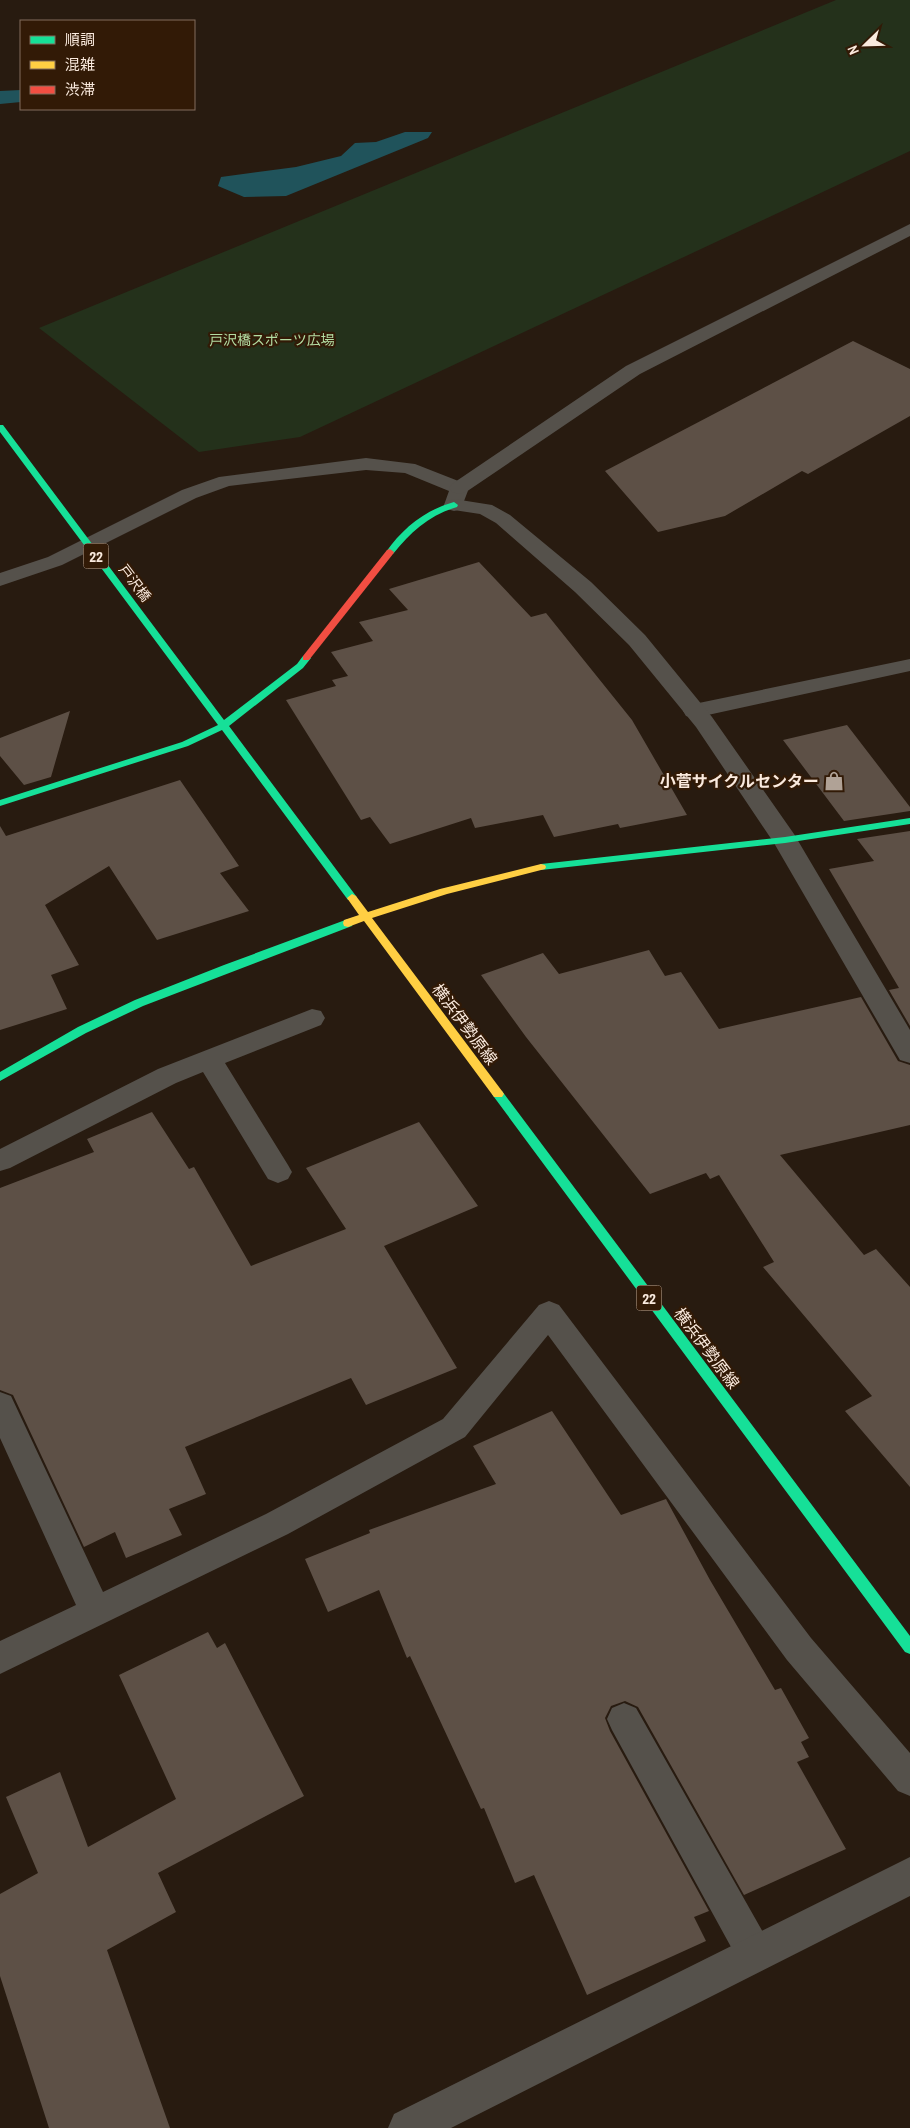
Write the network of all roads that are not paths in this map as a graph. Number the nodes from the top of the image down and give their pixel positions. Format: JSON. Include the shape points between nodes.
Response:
{"nodes":[{"id":1,"x":910,"y":229,"type":"edge"},
{"id":2,"x":0,"y":427,"type":"edge"},
{"id":3,"x":457,"y":496,"type":"junction"},
{"id":4,"x":0,"y":580,"type":"edge"},
{"id":5,"x":910,"y":665,"type":"edge"},
{"id":6,"x":694,"y":710,"type":"junction"},
{"id":7,"x":223,"y":726,"type":"junction"},
{"id":8,"x":0,"y":803,"type":"edge"},
{"id":9,"x":910,"y":821,"type":"edge"},
{"id":10,"x":785,"y":840,"type":"junction"},
{"id":11,"x":312,"y":1018,"type":"dead end"},
{"id":12,"x":910,"y":1053,"type":"edge"},
{"id":13,"x":209,"y":1060,"type":"junction"},
{"id":14,"x":0,"y":1077,"type":"edge"},
{"id":15,"x":0,"y":1161,"type":"edge"},
{"id":16,"x":278,"y":1172,"type":"dead end"},
{"id":17,"x":0,"y":1405,"type":"edge"},
{"id":18,"x":96,"y":1612,"type":"junction"},
{"id":19,"x":910,"y":1647,"type":"edge"},
{"id":20,"x":0,"y":1658,"type":"edge"},
{"id":21,"x":624,"y":1719,"type":"dead end"},
{"id":22,"x":910,"y":1780,"type":"edge"},
{"id":23,"x":910,"y":1876,"type":"edge"},
{"id":24,"x":754,"y":1954,"type":"junction"},
{"id":25,"x":408,"y":2128,"type":"edge"}],
"edges":[{"from":1,"to":3,"type":"street","via":[[633,370]]},
{"from":2,"to":7,"type":"main road","name":"戸沢橋","number":"22"},
{"from":3,"to":4,"type":"lane","via":[[408,468],[366,464],[226,481],[189,494],[54,562]]},
{"from":3,"to":6,"type":"street","via":[[504,519],[584,587],[637,640]]},
{"from":3,"to":7,"type":"main road","via":[[424,517],[402,537],[300,666]]},
{"from":5,"to":6,"type":"lane"},
{"from":6,"to":10,"type":"street"},
{"from":7,"to":8,"type":"main road","via":[[185,744]]},
{"from":7,"to":19,"type":"main road","name":"横浜伊勢原線","number":"22"},
{"from":9,"to":10,"type":"main road"},
{"from":10,"to":12,"type":"street"},
{"from":10,"to":14,"type":"main road","via":[[548,865],[407,901],[166,992],[83,1030]]},
{"from":11,"to":13,"type":"lane"},
{"from":13,"to":15,"type":"lane","via":[[167,1076]]},
{"from":13,"to":16,"type":"lane"},
{"from":17,"to":18,"type":"lane"},
{"from":18,"to":20,"type":"lane"},
{"from":18,"to":22,"type":"lane","via":[[278,1524],[454,1428],[549,1313],[799,1649]]},
{"from":21,"to":24,"type":"lane"},
{"from":23,"to":24,"type":"street"},
{"from":24,"to":25,"type":"street"}]}
